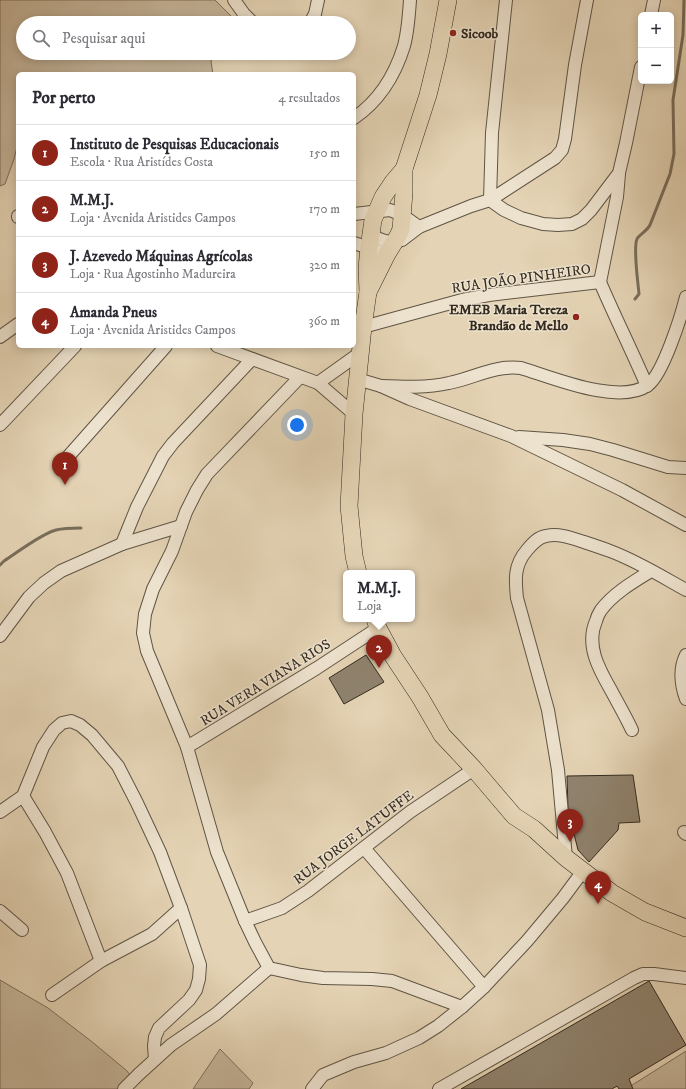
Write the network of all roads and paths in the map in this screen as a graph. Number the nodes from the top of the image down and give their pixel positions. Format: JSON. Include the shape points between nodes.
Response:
{"nodes":[{"id":1,"x":234,"y":0,"type":"edge"},
{"id":2,"x":318,"y":0,"type":"edge"},
{"id":3,"x":410,"y":0,"type":"edge"},
{"id":4,"x":448,"y":0,"type":"edge"},
{"id":5,"x":506,"y":0,"type":"edge"},
{"id":6,"x":587,"y":0,"type":"edge"},
{"id":7,"x":654,"y":0,"type":"edge"},
{"id":8,"x":652,"y":12,"type":"edge"},
{"id":9,"x":246,"y":16,"type":"edge"},
{"id":10,"x":314,"y":16,"type":"edge"},
{"id":11,"x":638,"y":82,"type":"edge"},
{"id":12,"x":356,"y":117,"type":"edge"},
{"id":13,"x":404,"y":170,"type":"junction"},
{"id":14,"x":619,"y":173,"type":"junction"},
{"id":15,"x":490,"y":200,"type":"junction"},
{"id":16,"x":376,"y":211,"type":"junction"},
{"id":17,"x":356,"y":214,"type":"edge"},
{"id":18,"x":402,"y":215,"type":"junction"},
{"id":19,"x":419,"y":227,"type":"junction"},
{"id":20,"x":364,"y":241,"type":"edge"},
{"id":21,"x":391,"y":248,"type":"junction"},
{"id":22,"x":600,"y":282,"type":"junction"},
{"id":23,"x":368,"y":292,"type":"junction"},
{"id":24,"x":686,"y":297,"type":"edge"},
{"id":25,"x":16,"y":325,"type":"edge"},
{"id":26,"x":363,"y":327,"type":"junction"},
{"id":27,"x":0,"y":337,"type":"edge"},
{"id":28,"x":73,"y":348,"type":"edge"},
{"id":29,"x":164,"y":348,"type":"edge"},
{"id":30,"x":222,"y":348,"type":"edge"},
{"id":31,"x":360,"y":353,"type":"junction"},
{"id":32,"x":252,"y":359,"type":"junction"},
{"id":33,"x":300,"y":377,"type":"junction"},
{"id":34,"x":357,"y":378,"type":"junction"},
{"id":35,"x":318,"y":383,"type":"junction"},
{"id":36,"x":381,"y":386,"type":"junction"},
{"id":37,"x":647,"y":386,"type":"junction"},
{"id":38,"x":354,"y":414,"type":"junction"},
{"id":39,"x":0,"y":425,"type":"edge"},
{"id":40,"x":511,"y":436,"type":"junction"},
{"id":41,"x":66,"y":459,"type":"dead end"},
{"id":42,"x":686,"y":468,"type":"edge"},
{"id":43,"x":686,"y":525,"type":"edge"},
{"id":44,"x":181,"y":526,"type":"junction"},
{"id":45,"x":122,"y":544,"type":"junction"},
{"id":46,"x":357,"y":570,"type":"edge"},
{"id":47,"x":651,"y":571,"type":"junction"},
{"id":48,"x":686,"y":590,"type":"edge"},
{"id":49,"x":376,"y":623,"type":"edge"},
{"id":50,"x":0,"y":636,"type":"edge"},
{"id":51,"x":686,"y":655,"type":"edge"},
{"id":52,"x":686,"y":700,"type":"edge"},
{"id":53,"x":632,"y":730,"type":"dead end"},
{"id":54,"x":188,"y":747,"type":"junction"},
{"id":55,"x":474,"y":769,"type":"junction"},
{"id":56,"x":23,"y":796,"type":"junction"},
{"id":57,"x":0,"y":812,"type":"edge"},
{"id":58,"x":364,"y":848,"type":"junction"},
{"id":59,"x":566,"y":858,"type":"junction"},
{"id":60,"x":583,"y":871,"type":"junction"},
{"id":61,"x":181,"y":908,"type":"junction"},
{"id":62,"x":0,"y":911,"type":"edge"},
{"id":63,"x":245,"y":921,"type":"junction"},
{"id":64,"x":683,"y":927,"type":"edge"},
{"id":65,"x":22,"y":930,"type":"dead end"},
{"id":66,"x":101,"y":961,"type":"junction"},
{"id":67,"x":269,"y":968,"type":"junction"},
{"id":68,"x":686,"y":978,"type":"edge"},
{"id":69,"x":484,"y":987,"type":"junction"},
{"id":70,"x":52,"y":995,"type":"dead end"},
{"id":71,"x":462,"y":1007,"type":"junction"},
{"id":72,"x":155,"y":1059,"type":"junction"},
{"id":73,"x":124,"y":1089,"type":"edge"},
{"id":74,"x":312,"y":1089,"type":"edge"},
{"id":75,"x":440,"y":1089,"type":"edge"}],
"edges":[{"from":1,"to":9,"type":"street"},
{"from":2,"to":10,"type":"street"},
{"from":3,"to":12,"type":"street","via":[[404,45],[395,69],[381,93],[365,111]]},
{"from":4,"to":13,"type":"highway","via":[[428,96]]},
{"from":5,"to":15,"type":"street","via":[[492,133]]},
{"from":6,"to":15,"type":"street","via":[[562,150],[555,158]]},
{"from":7,"to":8,"type":"street"},
{"from":11,"to":14,"type":"street","name":"RUA JOÃO PINHEIRO"},
{"from":13,"to":16,"type":"highway","via":[[383,196]]},
{"from":13,"to":18,"type":"highway"},
{"from":14,"to":15,"type":"street","via":[[591,210],[572,224],[543,224],[521,218]]},
{"from":14,"to":22,"type":"street","name":"RUA JOÃO PINHEIRO"},
{"from":15,"to":19,"type":"street"},
{"from":16,"to":17,"type":"street"},
{"from":16,"to":18,"type":"street","via":[[390,210]]},
{"from":16,"to":20,"type":"highway"},
{"from":18,"to":19,"type":"street"},
{"from":18,"to":21,"type":"highway","via":[[401,229]]},
{"from":19,"to":21,"type":"street"},
{"from":20,"to":21,"type":"street"},
{"from":20,"to":23,"type":"highway"},
{"from":21,"to":23,"type":"highway"},
{"from":22,"to":26,"type":"street","name":"RUA JOÃO PINHEIRO","via":[[462,300]]},
{"from":22,"to":37,"type":"street"},
{"from":23,"to":26,"type":"highway"},
{"from":24,"to":37,"type":"street","via":[[663,362],[657,375]]},
{"from":25,"to":27,"type":"street"},
{"from":26,"to":31,"type":"highway"},
{"from":28,"to":39,"type":"street"},
{"from":29,"to":41,"type":"street"},
{"from":30,"to":32,"type":"street"},
{"from":31,"to":34,"type":"highway"},
{"from":31,"to":35,"type":"street"},
{"from":32,"to":33,"type":"street"},
{"from":32,"to":45,"type":"street","via":[[163,456],[137,507]]},
{"from":33,"to":35,"type":"street"},
{"from":33,"to":44,"type":"street","via":[[207,474],[196,490]]},
{"from":34,"to":36,"type":"street"},
{"from":34,"to":38,"type":"highway"},
{"from":35,"to":38,"type":"street"},
{"from":36,"to":37,"type":"street","via":[[431,386],[510,367],[521,368],[590,390],[628,392]]},
{"from":36,"to":40,"type":"street"},
{"from":38,"to":46,"type":"highway","via":[[349,506]]},
{"from":40,"to":42,"type":"street","via":[[590,444],[668,467]]},
{"from":40,"to":43,"type":"street","via":[[622,490]]},
{"from":44,"to":45,"type":"street"},
{"from":44,"to":54,"type":"street","via":[[153,589],[145,614],[143,633],[147,651]]},
{"from":45,"to":50,"type":"street","via":[[61,571],[44,583],[29,597]]},
{"from":47,"to":48,"type":"street"},
{"from":47,"to":53,"type":"street","via":[[610,600],[600,611],[593,627],[594,656]]},
{"from":47,"to":59,"type":"street","via":[[611,551],[556,535],[544,536],[532,543],[520,558],[515,584],[517,598],[548,710],[558,770]]},
{"from":49,"to":54,"type":"street","name":"RUA VERA VIANA RIOS","via":[[318,668]]},
{"from":49,"to":55,"type":"highway","via":[[393,656],[442,735]]},
{"from":51,"to":52,"type":"street","via":[[682,685]]},
{"from":54,"to":63,"type":"street","via":[[217,852]]},
{"from":55,"to":58,"type":"street","name":"RUA JORGE LATUFFE","via":[[410,812]]},
{"from":55,"to":59,"type":"highway","via":[[514,816],[534,829]]},
{"from":56,"to":57,"type":"street"},
{"from":56,"to":61,"type":"street","via":[[43,747],[54,730],[62,722],[80,725],[92,735],[118,766],[160,852]]},
{"from":56,"to":66,"type":"street","via":[[67,873]]},
{"from":58,"to":63,"type":"street","name":"RUA JORGE LATUFFE","via":[[282,908]]},
{"from":58,"to":69,"type":"street"},
{"from":59,"to":60,"type":"highway"},
{"from":60,"to":64,"type":"highway","via":[[612,893],[644,912]]},
{"from":60,"to":69,"type":"street","via":[[527,941]]},
{"from":61,"to":66,"type":"street","via":[[152,934]]},
{"from":61,"to":72,"type":"street","via":[[200,965],[199,979],[196,990],[189,1000],[159,1028],[155,1037]]},
{"from":62,"to":65,"type":"street"},
{"from":63,"to":67,"type":"street"},
{"from":66,"to":70,"type":"street"},
{"from":67,"to":71,"type":"street","via":[[323,978],[372,978],[392,981]]},
{"from":67,"to":72,"type":"street","via":[[216,1014]]},
{"from":68,"to":75,"type":"street","via":[[643,974],[634,978]]},
{"from":69,"to":71,"type":"street"},
{"from":71,"to":74,"type":"street","via":[[419,1038],[323,1075]]},
{"from":72,"to":73,"type":"street"}]}
